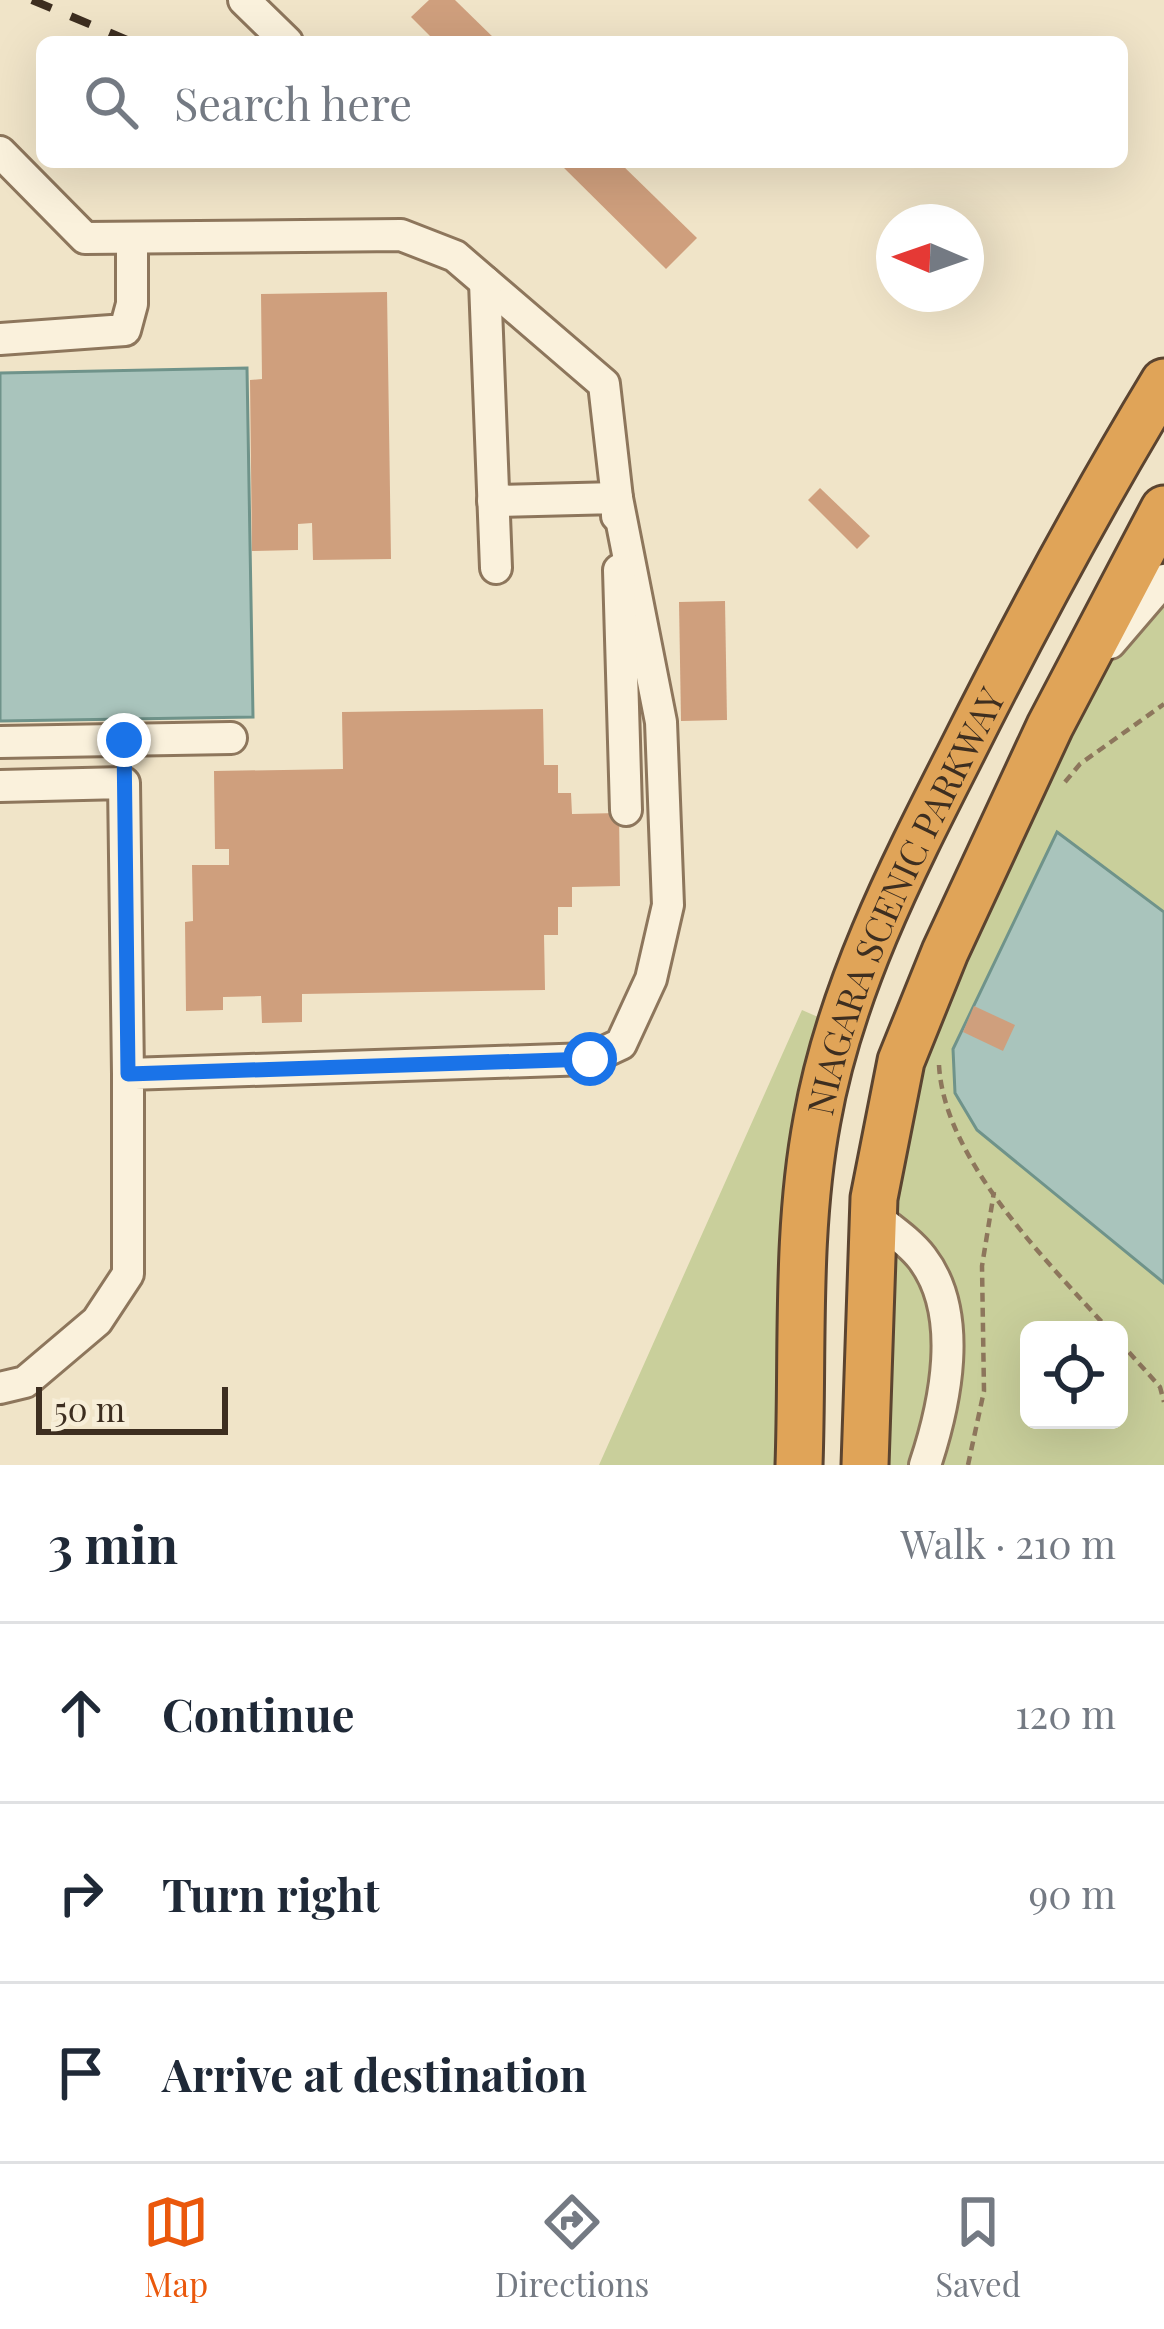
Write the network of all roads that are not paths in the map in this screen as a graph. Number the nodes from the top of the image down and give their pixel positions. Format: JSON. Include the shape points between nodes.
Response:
{"nodes":[{"id":1,"x":244,"y":0,"type":"edge"},
{"id":2,"x":281,"y":36,"type":"edge"},
{"id":3,"x":0,"y":152,"type":"edge"},
{"id":4,"x":132,"y":238,"type":"junction"},
{"id":5,"x":485,"y":282,"type":"junction"},
{"id":6,"x":0,"y":339,"type":"edge"},
{"id":7,"x":1164,"y":382,"type":"edge"},
{"id":8,"x":616,"y":498,"type":"junction"},
{"id":9,"x":493,"y":501,"type":"junction"},
{"id":10,"x":1164,"y":509,"type":"edge"},
{"id":11,"x":496,"y":568,"type":"dead end"},
{"id":12,"x":1164,"y":580,"type":"edge"},
{"id":13,"x":1050,"y":726,"type":"junction"},
{"id":14,"x":231,"y":738,"type":"dead end"},
{"id":15,"x":124,"y":740,"type":"junction"},
{"id":16,"x":7,"y":742,"type":"edge"},
{"id":17,"x":124,"y":783,"type":"junction"},
{"id":18,"x":8,"y":786,"type":"edge"},
{"id":19,"x":626,"y":810,"type":"dead end"},
{"id":20,"x":128,"y":1074,"type":"junction"},
{"id":21,"x":873,"y":1215,"type":"junction"},
{"id":22,"x":0,"y":1388,"type":"edge"},
{"id":23,"x":799,"y":1465,"type":"edge"},
{"id":24,"x":865,"y":1465,"type":"edge"},
{"id":25,"x":925,"y":1465,"type":"edge"}],
"edges":[{"from":1,"to":2,"type":"lane"},
{"from":3,"to":4,"type":"lane","via":[[85,238]]},
{"from":4,"to":5,"type":"lane","via":[[401,235],[455,256]]},
{"from":4,"to":6,"type":"lane","via":[[124,329]]},
{"from":5,"to":8,"type":"lane","via":[[604,384]]},
{"from":5,"to":9,"type":"lane"},
{"from":7,"to":23,"type":"highway","name":"NIAGARA SCENIC PARKWAY","via":[[975,724],[843,1016],[810,1166]]},
{"from":8,"to":9,"type":"lane"},
{"from":8,"to":19,"type":"lane"},
{"from":8,"to":20,"type":"lane","via":[[662,722],[668,905],[651,979],[621,1044],[590,1059],[534,1064]]},
{"from":9,"to":11,"type":"lane"},
{"from":10,"to":13,"type":"highway","name":"NIAGARA SCENIC PARKWAY"},
{"from":12,"to":13,"type":"lane"},
{"from":13,"to":21,"type":"highway","name":"NIAGARA SCENIC PARKWAY","via":[[907,1042]]},
{"from":14,"to":15,"type":"lane"},
{"from":15,"to":16,"type":"lane"},
{"from":15,"to":17,"type":"lane"},
{"from":16,"to":18,"type":"lane"},
{"from":17,"to":18,"type":"lane"},
{"from":17,"to":20,"type":"lane"},
{"from":20,"to":22,"type":"lane","via":[[128,1274],[97,1321],[25,1382]]},
{"from":21,"to":24,"type":"highway","name":"NIAGARA SCENIC PARKWAY"},
{"from":21,"to":25,"type":"lane","via":[[923,1258],[947,1331],[942,1406]]}]}
